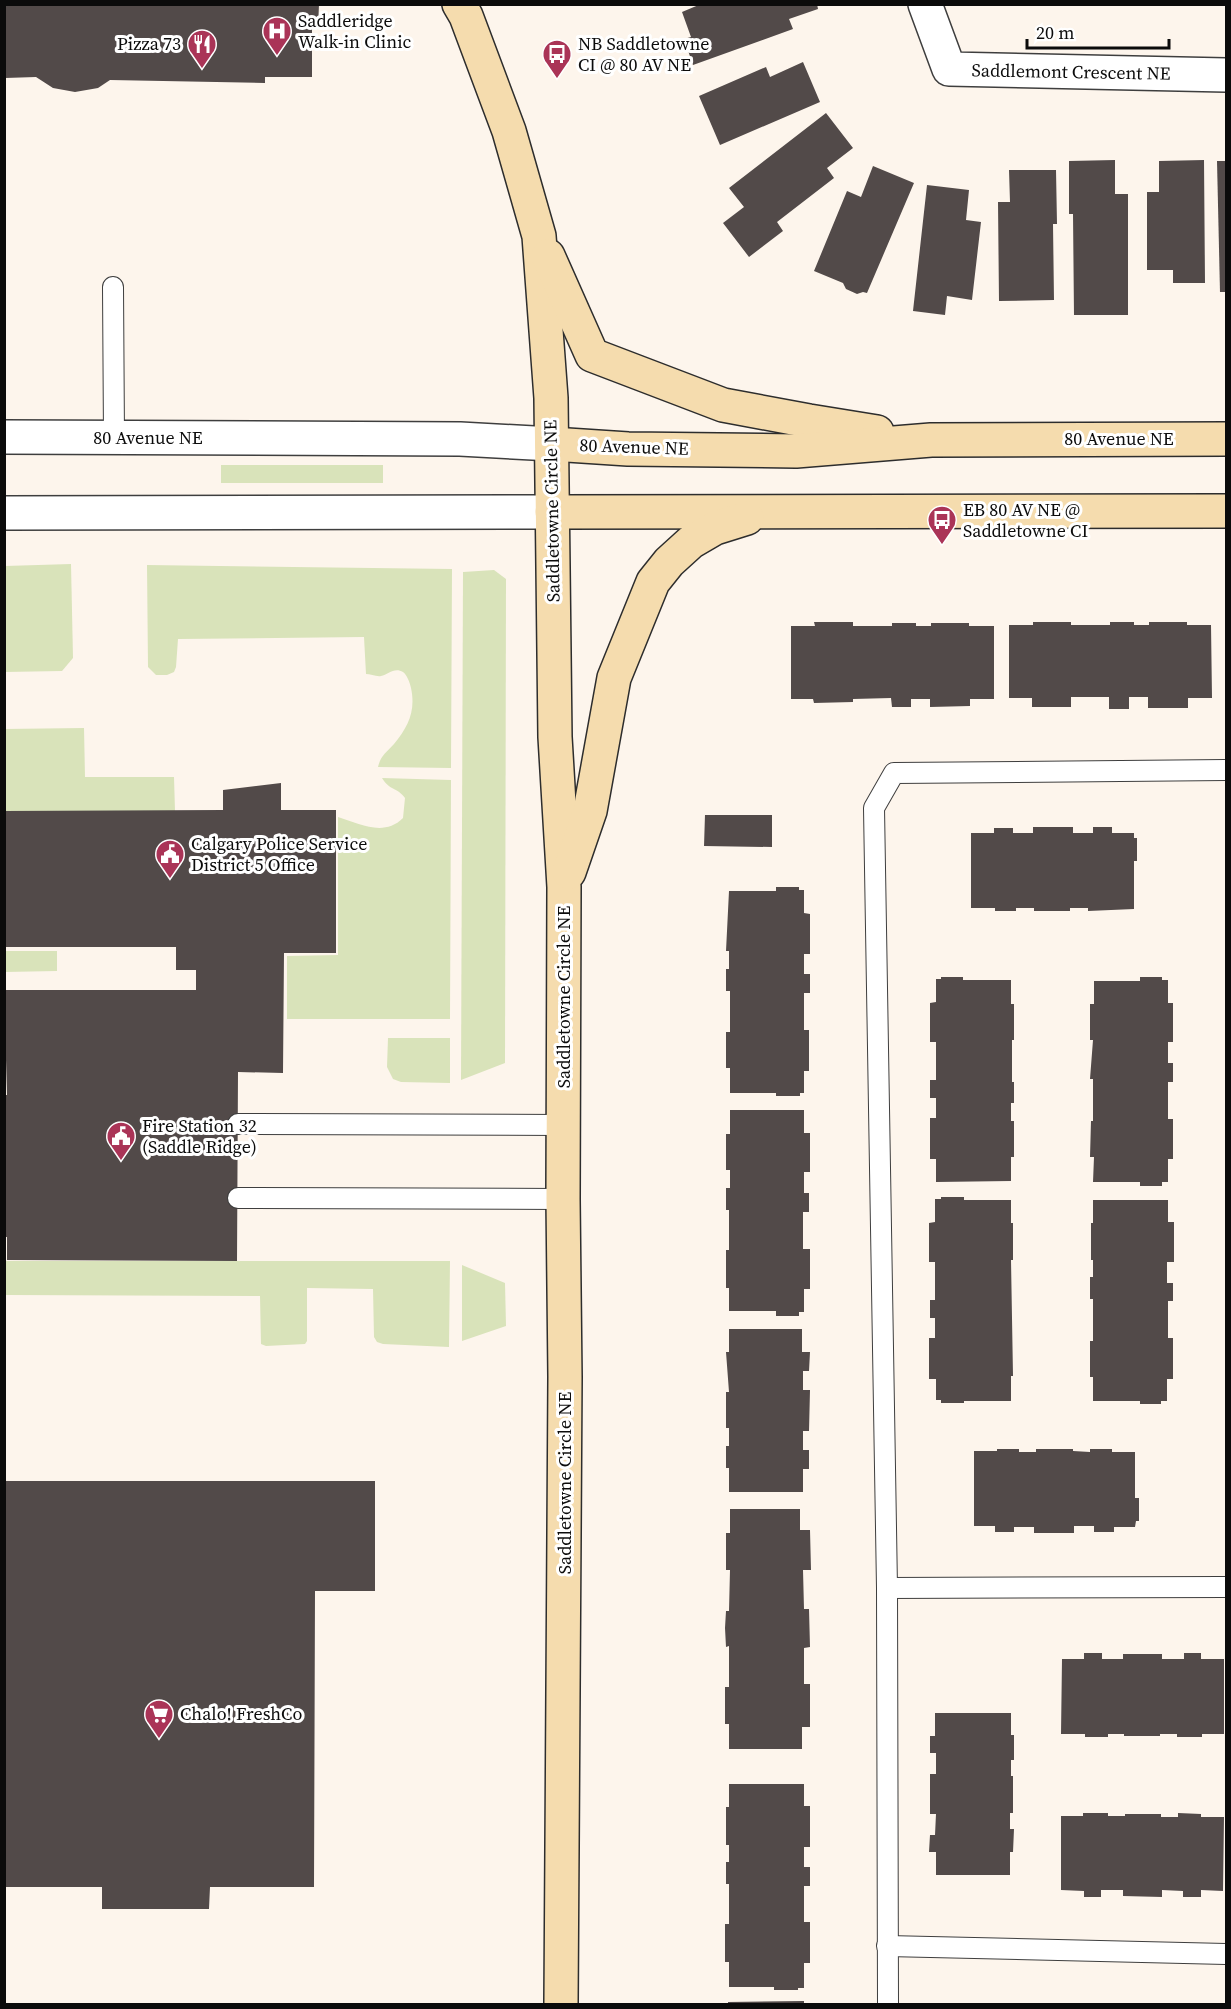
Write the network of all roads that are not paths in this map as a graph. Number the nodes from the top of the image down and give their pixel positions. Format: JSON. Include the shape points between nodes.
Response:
{"nodes":[{"id":1,"x":459,"y":4,"type":"edge"},
{"id":2,"x":925,"y":4,"type":"edge"},
{"id":3,"x":1227,"y":75,"type":"edge"},
{"id":4,"x":539,"y":236,"type":"junction"},
{"id":5,"x":113,"y":287,"type":"dead end"},
{"id":6,"x":4,"y":437,"type":"edge"},
{"id":7,"x":114,"y":438,"type":"junction"},
{"id":8,"x":1227,"y":438,"type":"edge"},
{"id":9,"x":931,"y":440,"type":"junction"},
{"id":10,"x":552,"y":444,"type":"junction"},
{"id":11,"x":769,"y":511,"type":"junction"},
{"id":12,"x":1227,"y":511,"type":"edge"},
{"id":13,"x":552,"y":512,"type":"junction"},
{"id":14,"x":4,"y":513,"type":"edge"},
{"id":15,"x":1227,"y":770,"type":"edge"},
{"id":16,"x":564,"y":887,"type":"junction"},
{"id":17,"x":238,"y":1124,"type":"dead end"},
{"id":18,"x":564,"y":1125,"type":"junction"},
{"id":19,"x":238,"y":1198,"type":"dead end"},
{"id":20,"x":563,"y":1199,"type":"junction"},
{"id":21,"x":1227,"y":1587,"type":"edge"},
{"id":22,"x":887,"y":1588,"type":"junction"},
{"id":23,"x":887,"y":1946,"type":"junction"},
{"id":24,"x":1227,"y":1954,"type":"edge"},
{"id":25,"x":561,"y":2004,"type":"edge"},
{"id":26,"x":888,"y":2004,"type":"edge"}],
"edges":[{"from":1,"to":4,"type":"main road","name":"Saddletowne Circle NE","via":[[509,131]]},
{"from":2,"to":3,"type":"street","name":"Saddlemont Crescent NE","via":[[949,69]]},
{"from":4,"to":9,"type":"main road","via":[[592,355],[723,405]]},
{"from":4,"to":10,"type":"main road","name":"Saddletowne Circle NE"},
{"from":5,"to":7,"type":"lane"},
{"from":6,"to":7,"type":"street","name":"80 Avenue NE"},
{"from":7,"to":10,"type":"street","name":"80 Avenue NE","via":[[460,439]]},
{"from":8,"to":9,"type":"main road","name":"80 Avenue NE"},
{"from":9,"to":10,"type":"main road","name":"80 Avenue NE","via":[[796,452]]},
{"from":10,"to":13,"type":"main road","name":"Saddletowne Circle NE"},
{"from":11,"to":12,"type":"main road"},
{"from":11,"to":13,"type":"main road"},
{"from":11,"to":16,"type":"main road","via":[[716,528],[691,542],[653,582],[614,678],[590,811]]},
{"from":13,"to":14,"type":"street"},
{"from":13,"to":16,"type":"main road","name":"Saddletowne Circle NE","via":[[555,737]]},
{"from":15,"to":22,"type":"lane","via":[[894,773],[874,808]]},
{"from":16,"to":18,"type":"main road","name":"Saddletowne Circle NE"},
{"from":17,"to":18,"type":"lane"},
{"from":18,"to":20,"type":"main road","name":"Saddletowne Circle NE"},
{"from":19,"to":20,"type":"lane"},
{"from":20,"to":25,"type":"main road","name":"Saddletowne Circle NE"},
{"from":21,"to":22,"type":"lane"},
{"from":22,"to":23,"type":"lane"},
{"from":23,"to":24,"type":"lane"},
{"from":23,"to":26,"type":"lane"}]}
